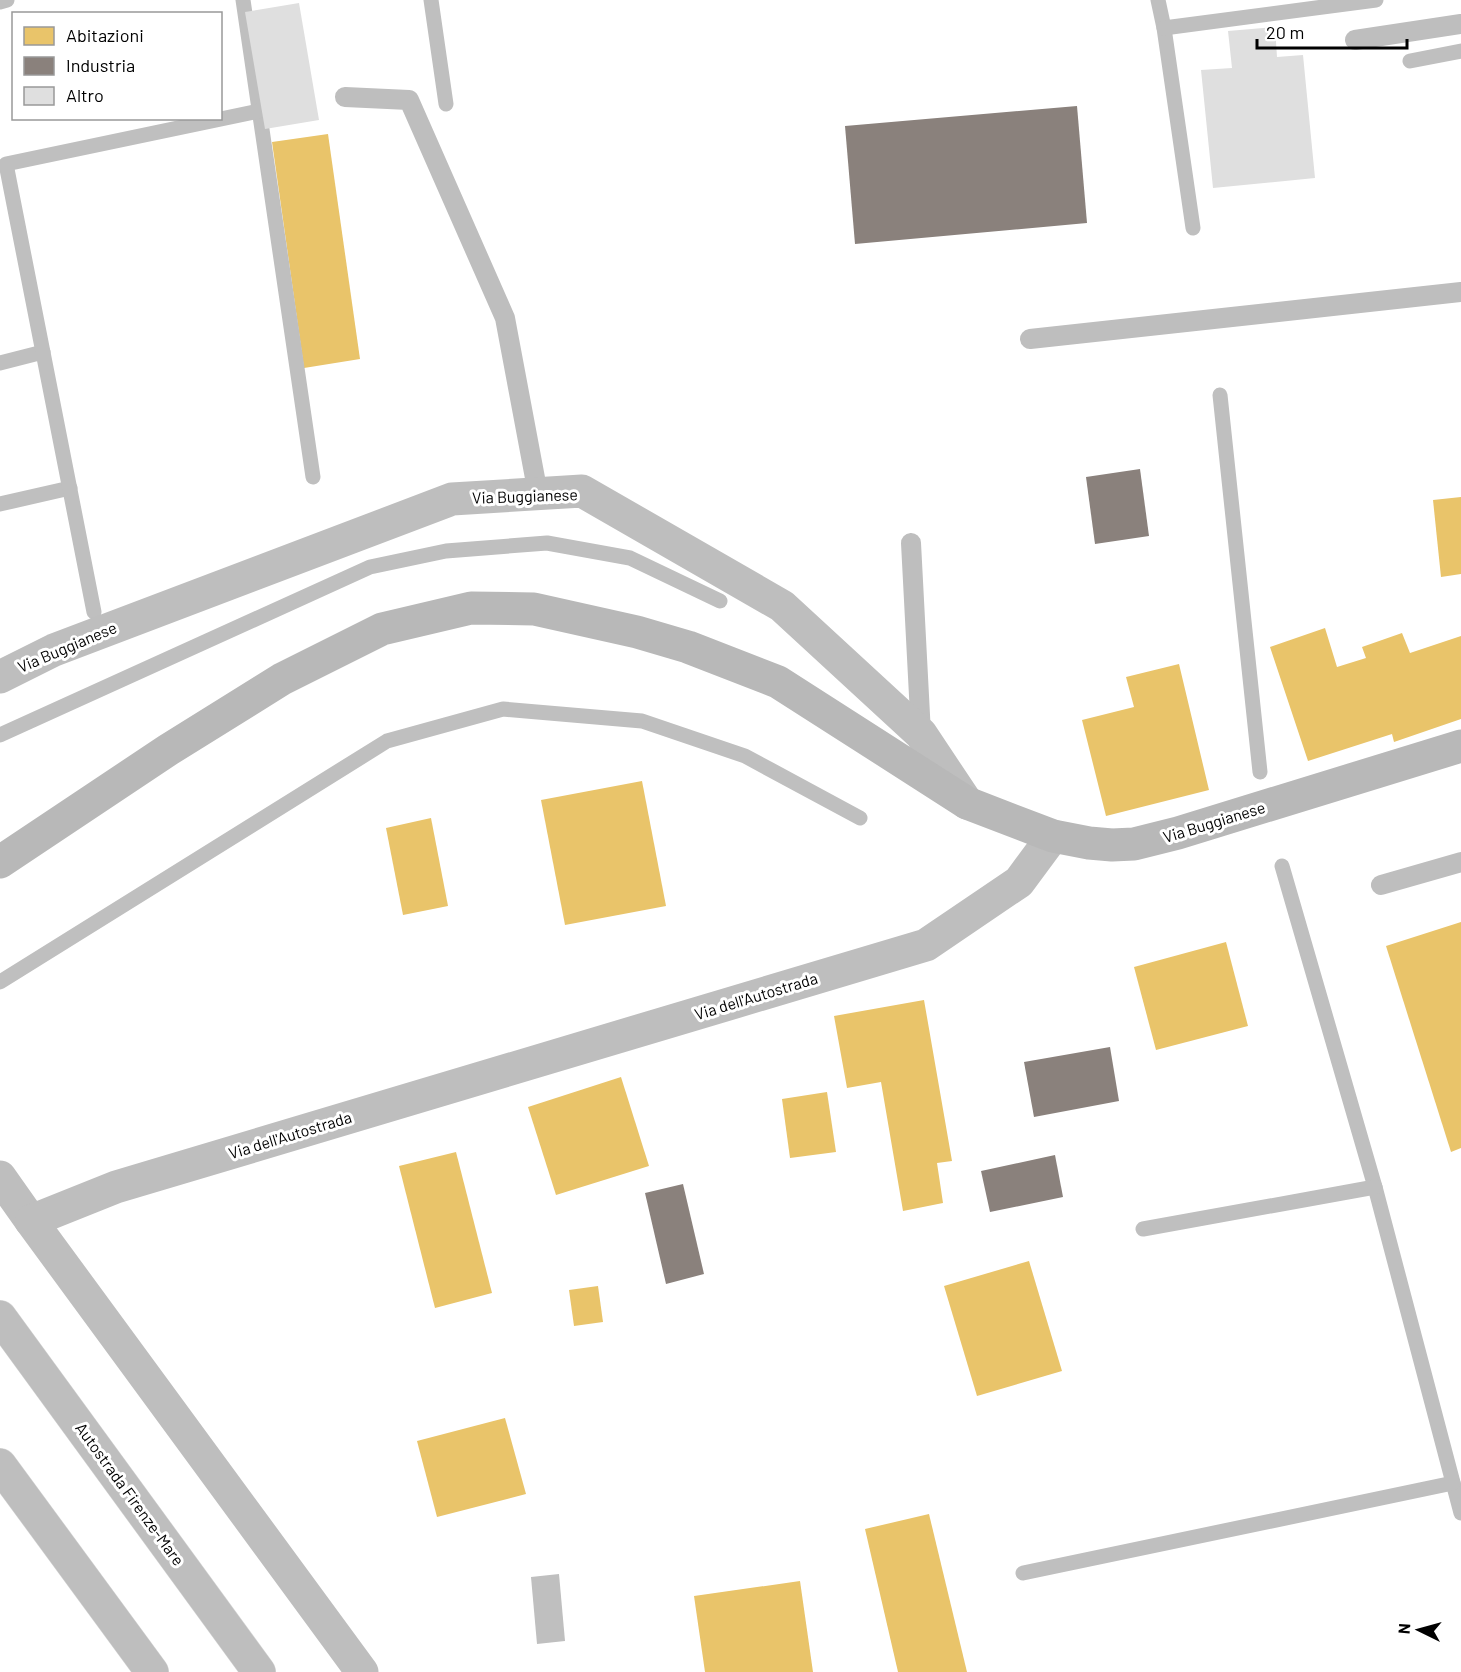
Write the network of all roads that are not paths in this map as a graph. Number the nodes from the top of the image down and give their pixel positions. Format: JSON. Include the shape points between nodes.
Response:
{"nodes":[{"id":1,"x":1461,"y":24,"type":"edge"},
{"id":2,"x":1354,"y":40,"type":"dead end"},
{"id":3,"x":345,"y":97,"type":"dead end"},
{"id":4,"x":1461,"y":292,"type":"edge"},
{"id":5,"x":1030,"y":339,"type":"dead end"},
{"id":6,"x":538,"y":494,"type":"junction"},
{"id":7,"x":912,"y":543,"type":"dead end"},
{"id":8,"x":0,"y":676,"type":"edge"},
{"id":9,"x":921,"y":734,"type":"junction"},
{"id":10,"x":1461,"y":746,"type":"edge"},
{"id":11,"x":966,"y":804,"type":"junction"},
{"id":12,"x":1053,"y":837,"type":"junction"},
{"id":13,"x":0,"y":862,"type":"edge"},
{"id":14,"x":1461,"y":862,"type":"edge"},
{"id":15,"x":1381,"y":885,"type":"dead end"},
{"id":16,"x":0,"y":1176,"type":"edge"},
{"id":17,"x":31,"y":1221,"type":"junction"},
{"id":18,"x":0,"y":1317,"type":"edge"},
{"id":19,"x":0,"y":1465,"type":"edge"},
{"id":20,"x":153,"y":1672,"type":"edge"},
{"id":21,"x":259,"y":1672,"type":"edge"},
{"id":22,"x":362,"y":1672,"type":"edge"}],
"edges":[{"from":1,"to":2,"type":"lane"},
{"from":3,"to":6,"type":"lane","via":[[409,100],[505,318]]},
{"from":4,"to":5,"type":"lane"},
{"from":6,"to":8,"type":"main road","name":"Via Buggianese","via":[[452,499],[54,650]]},
{"from":6,"to":9,"type":"main road","name":"Via Buggianese","via":[[582,491],[782,606]]},
{"from":7,"to":9,"type":"lane"},
{"from":9,"to":11,"type":"main road","name":"Via Buggianese"},
{"from":10,"to":12,"type":"main road","name":"Via Buggianese","via":[[1134,844]]},
{"from":11,"to":12,"type":"main road","name":"Via Buggianese"},
{"from":11,"to":13,"type":"main road","name":"Via Buggianese","via":[[778,682],[708,654],[637,632],[534,609],[471,608],[382,629],[282,680],[168,750]]},
{"from":12,"to":17,"type":"main road","name":"Via dell'Autostrada","via":[[1019,882],[926,945],[116,1187]]},
{"from":14,"to":15,"type":"lane"},
{"from":16,"to":17,"type":"main road"},
{"from":17,"to":22,"type":"main road"},
{"from":18,"to":21,"type":"main road","name":"Autostrada Firenze-Mare"},
{"from":19,"to":20,"type":"main road"}]}
